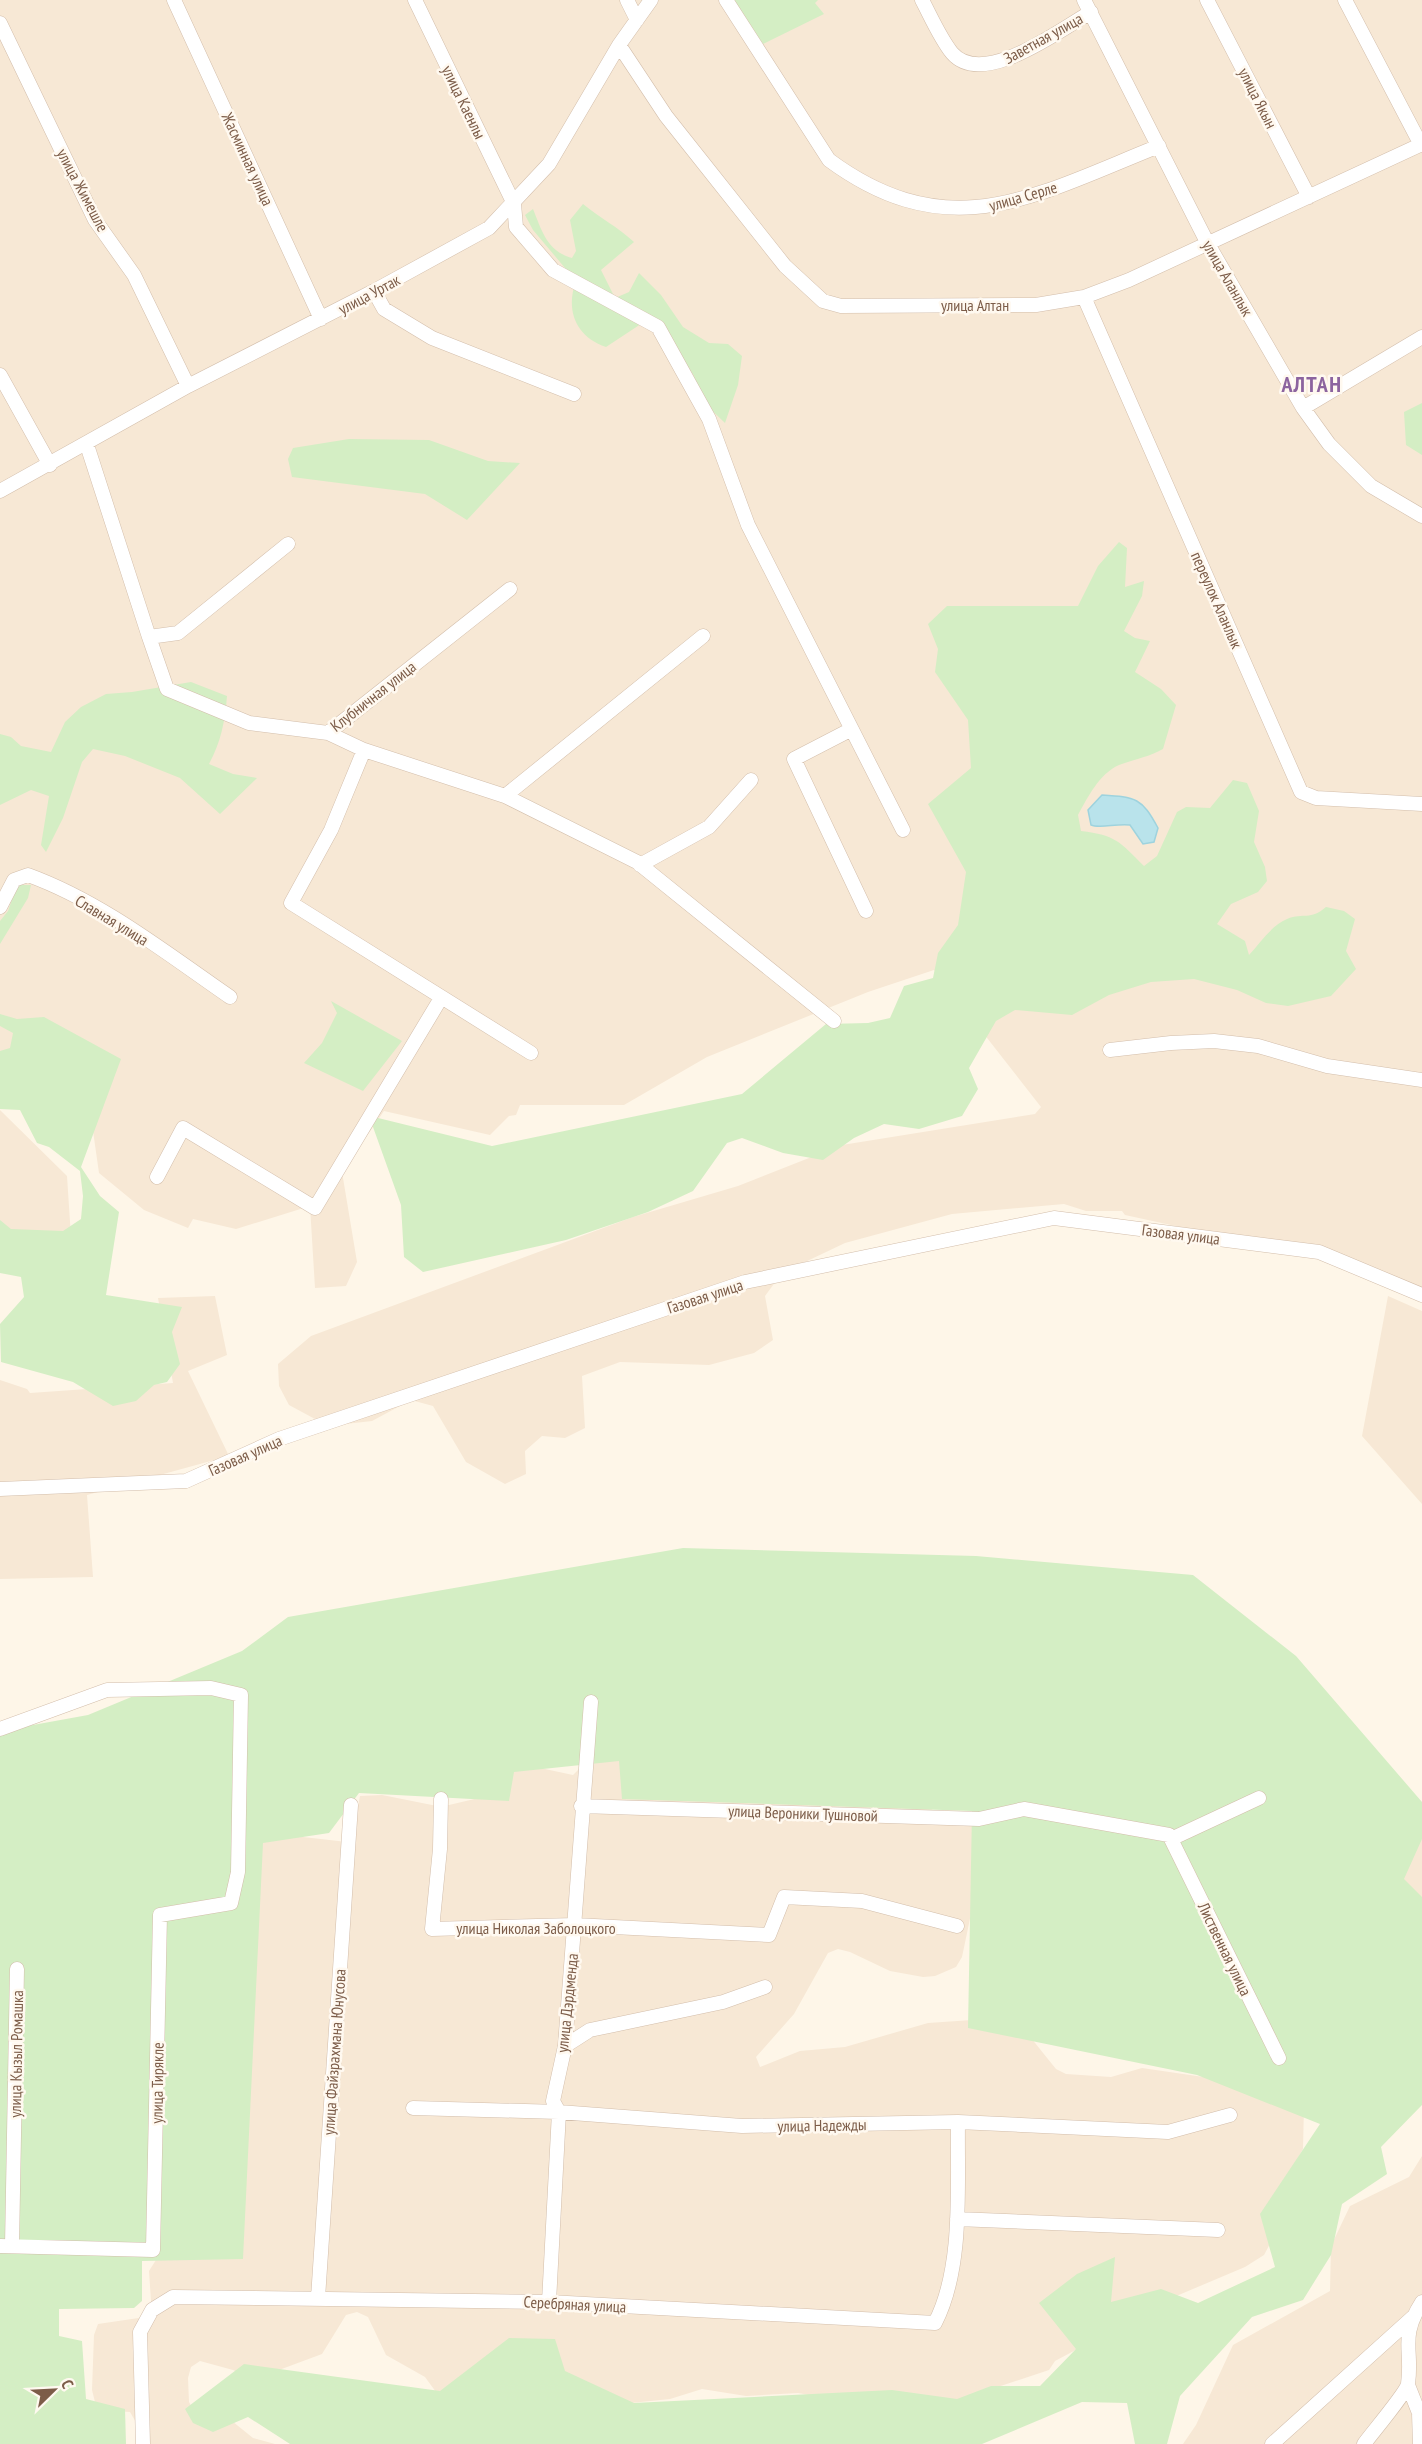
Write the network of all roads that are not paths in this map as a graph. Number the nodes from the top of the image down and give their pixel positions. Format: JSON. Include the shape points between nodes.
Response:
{"nodes":[{"id":1,"x":174,"y":0,"type":"edge"},
{"id":2,"x":415,"y":0,"type":"edge"},
{"id":3,"x":627,"y":0,"type":"edge"},
{"id":4,"x":651,"y":0,"type":"edge"},
{"id":5,"x":726,"y":0,"type":"edge"},
{"id":6,"x":922,"y":0,"type":"edge"},
{"id":7,"x":1207,"y":0,"type":"edge"},
{"id":8,"x":1345,"y":0,"type":"edge"},
{"id":9,"x":1087,"y":6,"type":"edge"},
{"id":10,"x":637,"y":20,"type":"junction"},
{"id":11,"x":0,"y":23,"type":"edge"},
{"id":12,"x":619,"y":45,"type":"junction"},
{"id":13,"x":1421,"y":144,"type":"edge"},
{"id":14,"x":1159,"y":146,"type":"junction"},
{"id":15,"x":1309,"y":197,"type":"junction"},
{"id":16,"x":514,"y":204,"type":"junction"},
{"id":17,"x":1208,"y":244,"type":"junction"},
{"id":18,"x":374,"y":291,"type":"junction"},
{"id":19,"x":1084,"y":297,"type":"junction"},
{"id":20,"x":321,"y":319,"type":"junction"},
{"id":21,"x":1422,"y":337,"type":"edge"},
{"id":22,"x":0,"y":375,"type":"edge"},
{"id":23,"x":188,"y":386,"type":"junction"},
{"id":24,"x":574,"y":394,"type":"dead end"},
{"id":25,"x":1303,"y":408,"type":"junction"},
{"id":26,"x":87,"y":445,"type":"junction"},
{"id":27,"x":50,"y":465,"type":"junction"},
{"id":28,"x":0,"y":491,"type":"edge"},
{"id":29,"x":1422,"y":516,"type":"edge"},
{"id":30,"x":288,"y":544,"type":"dead end"},
{"id":31,"x":510,"y":589,"type":"dead end"},
{"id":32,"x":703,"y":636,"type":"dead end"},
{"id":33,"x":149,"y":637,"type":"junction"},
{"id":34,"x":850,"y":730,"type":"junction"},
{"id":35,"x":328,"y":733,"type":"junction"},
{"id":36,"x":364,"y":750,"type":"junction"},
{"id":37,"x":751,"y":780,"type":"dead end"},
{"id":38,"x":506,"y":796,"type":"junction"},
{"id":39,"x":1422,"y":804,"type":"edge"},
{"id":40,"x":903,"y":830,"type":"dead end"},
{"id":41,"x":640,"y":865,"type":"junction"},
{"id":42,"x":0,"y":907,"type":"edge"},
{"id":43,"x":866,"y":911,"type":"dead end"},
{"id":44,"x":230,"y":997,"type":"dead end"},
{"id":45,"x":441,"y":998,"type":"junction"},
{"id":46,"x":834,"y":1021,"type":"dead end"},
{"id":47,"x":1110,"y":1050,"type":"dead end"},
{"id":48,"x":531,"y":1053,"type":"dead end"},
{"id":49,"x":1422,"y":1080,"type":"edge"},
{"id":50,"x":157,"y":1177,"type":"dead end"},
{"id":51,"x":1422,"y":1295,"type":"edge"},
{"id":52,"x":0,"y":1489,"type":"edge"},
{"id":53,"x":591,"y":1702,"type":"dead end"},
{"id":54,"x":0,"y":1729,"type":"edge"},
{"id":55,"x":1259,"y":1798,"type":"dead end"},
{"id":56,"x":441,"y":1799,"type":"dead end"},
{"id":57,"x":351,"y":1805,"type":"dead end"},
{"id":58,"x":581,"y":1806,"type":"junction"},
{"id":59,"x":1171,"y":1839,"type":"junction"},
{"id":60,"x":575,"y":1925,"type":"junction"},
{"id":61,"x":957,"y":1926,"type":"dead end"},
{"id":62,"x":17,"y":1969,"type":"dead end"},
{"id":63,"x":765,"y":1987,"type":"dead end"},
{"id":64,"x":565,"y":2046,"type":"junction"},
{"id":65,"x":1279,"y":2058,"type":"dead end"},
{"id":66,"x":413,"y":2108,"type":"dead end"},
{"id":67,"x":559,"y":2112,"type":"junction"},
{"id":68,"x":1230,"y":2115,"type":"dead end"},
{"id":69,"x":958,"y":2122,"type":"junction"},
{"id":70,"x":957,"y":2219,"type":"junction"},
{"id":71,"x":1218,"y":2230,"type":"dead end"},
{"id":72,"x":6,"y":2246,"type":"edge"},
{"id":73,"x":318,"y":2298,"type":"junction"},
{"id":74,"x":549,"y":2302,"type":"junction"},
{"id":75,"x":1422,"y":2302,"type":"edge"},
{"id":76,"x":1413,"y":2317,"type":"junction"},
{"id":77,"x":1408,"y":2385,"type":"junction"},
{"id":78,"x":143,"y":2444,"type":"edge"},
{"id":79,"x":1272,"y":2444,"type":"edge"},
{"id":80,"x":1364,"y":2444,"type":"edge"},
{"id":81,"x":1420,"y":2444,"type":"edge"}],
"edges":[{"from":1,"to":20,"type":"street","name":"Жасминная улица"},
{"from":2,"to":16,"type":"street","name":"улица Каенлы"},
{"from":3,"to":10,"type":"street"},
{"from":4,"to":10,"type":"street","name":"улица Уртак"},
{"from":5,"to":14,"type":"street","name":"улица Серле","via":[[829,159],[853,177],[908,202],[942,208],[986,208],[1040,194]]},
{"from":6,"to":9,"type":"street","name":"Заветная улица","via":[[953,54],[978,65],[1008,59]]},
{"from":7,"to":15,"type":"street","name":"улица Якын"},
{"from":8,"to":13,"type":"street"},
{"from":9,"to":14,"type":"street","name":"улица Аланлык"},
{"from":10,"to":12,"type":"street","name":"улица Уртак"},
{"from":11,"to":23,"type":"street","name":"улица Жимешле","via":[[96,220],[134,275]]},
{"from":12,"to":16,"type":"street","name":"улица Уртак","via":[[549,164]]},
{"from":12,"to":19,"type":"street","name":"улица Алтан","via":[[666,116],[785,266],[823,301],[841,306],[1036,305]]},
{"from":13,"to":15,"type":"street","name":"улица Алтан"},
{"from":14,"to":17,"type":"street","name":"улица Аланлык"},
{"from":15,"to":17,"type":"street","name":"улица Алтан"},
{"from":16,"to":18,"type":"street","name":"улица Уртак","via":[[489,228]]},
{"from":16,"to":34,"type":"street","name":"улица Каенлы","via":[[516,227],[553,270],[658,327],[710,418],[748,525]]},
{"from":17,"to":19,"type":"street","name":"улица Алтан"},
{"from":17,"to":25,"type":"street","name":"улица Аланлык"},
{"from":18,"to":20,"type":"street","name":"улица Уртак"},
{"from":18,"to":24,"type":"street","via":[[384,309],[432,338]]},
{"from":19,"to":39,"type":"street","name":"переулок Аланлык","via":[[1301,792],[1316,798]]},
{"from":20,"to":23,"type":"street","name":"улица Уртак"},
{"from":21,"to":25,"type":"street"},
{"from":22,"to":27,"type":"street"},
{"from":23,"to":26,"type":"street","name":"улица Уртак"},
{"from":25,"to":29,"type":"street","name":"улица Аланлык","via":[[1329,444],[1371,486]]},
{"from":26,"to":27,"type":"street","name":"улица Уртак"},
{"from":26,"to":33,"type":"street","name":"Клубничная улица"},
{"from":27,"to":28,"type":"street","name":"улица Уртак"},
{"from":30,"to":33,"type":"street","via":[[178,633]]},
{"from":31,"to":35,"type":"street","name":"Клубничная улица"},
{"from":32,"to":38,"type":"street"},
{"from":33,"to":35,"type":"street","name":"Клубничная улица","via":[[167,689],[249,723]]},
{"from":34,"to":40,"type":"street","name":"улица Каенлы"},
{"from":34,"to":43,"type":"street","via":[[794,759]]},
{"from":35,"to":36,"type":"street"},
{"from":36,"to":38,"type":"street"},
{"from":36,"to":45,"type":"street","via":[[331,830],[291,903]]},
{"from":37,"to":41,"type":"street","via":[[709,827]]},
{"from":38,"to":41,"type":"street"},
{"from":41,"to":46,"type":"street"},
{"from":42,"to":44,"type":"street","name":"Славная улица","via":[[14,880],[28,875],[48,882],[117,920]]},
{"from":45,"to":48,"type":"street"},
{"from":45,"to":50,"type":"street","via":[[315,1208],[183,1128]]},
{"from":47,"to":49,"type":"street","via":[[1214,1041],[1258,1046],[1328,1066]]},
{"from":51,"to":52,"type":"street","name":"Газовая улица","via":[[1319,1251],[1054,1218],[745,1282],[279,1439],[186,1481]]},
{"from":53,"to":58,"type":"street","name":"улица Дэрдменда"},
{"from":54,"to":72,"type":"street","name":"улица Тирякле","via":[[107,1690],[211,1688],[241,1695],[238,1872],[231,1904],[160,1916],[153,2250]]},
{"from":55,"to":59,"type":"street"},
{"from":56,"to":60,"type":"street","name":"улица Николая Заболоцкого","via":[[432,1929]]},
{"from":57,"to":73,"type":"street","name":"улица Файзрахмана Юнусова"},
{"from":58,"to":59,"type":"street","name":"улица Вероники Тушновой","via":[[979,1819],[1024,1809],[1169,1835]]},
{"from":58,"to":60,"type":"street","name":"улица Дэрдменда"},
{"from":59,"to":65,"type":"street","name":"Лиственная улица"},
{"from":60,"to":61,"type":"street","name":"улица Николая Заболоцкого","via":[[769,1935],[784,1897],[862,1901]]},
{"from":60,"to":64,"type":"street","name":"улица Дэрдменда"},
{"from":62,"to":72,"type":"street","name":"улица Кызыл Ромашка"},
{"from":63,"to":64,"type":"street","via":[[723,2002],[590,2030]]},
{"from":64,"to":67,"type":"street","name":"улица Дэрдменда","via":[[552,2101]]},
{"from":66,"to":67,"type":"street","name":"улица Надежды"},
{"from":67,"to":69,"type":"street","name":"улица Надежды","via":[[742,2126]]},
{"from":67,"to":74,"type":"street","name":"улица Дэрдменда"},
{"from":68,"to":69,"type":"street","name":"улица Надежды","via":[[1168,2132]]},
{"from":69,"to":70,"type":"street","name":"Серебряная улица"},
{"from":70,"to":71,"type":"street"},
{"from":70,"to":74,"type":"street","name":"Серебряная улица","via":[[946,2301],[935,2323]]},
{"from":73,"to":74,"type":"street","name":"Серебряная улица"},
{"from":73,"to":78,"type":"street","name":"Серебряная улица","via":[[173,2297],[161,2302],[144,2320],[140,2332]]},
{"from":75,"to":76,"type":"street"},
{"from":76,"to":77,"type":"street","via":[[1408,2335]]},
{"from":76,"to":79,"type":"street"},
{"from":77,"to":80,"type":"street"},
{"from":77,"to":81,"type":"street","via":[[1419,2413]]}]}
